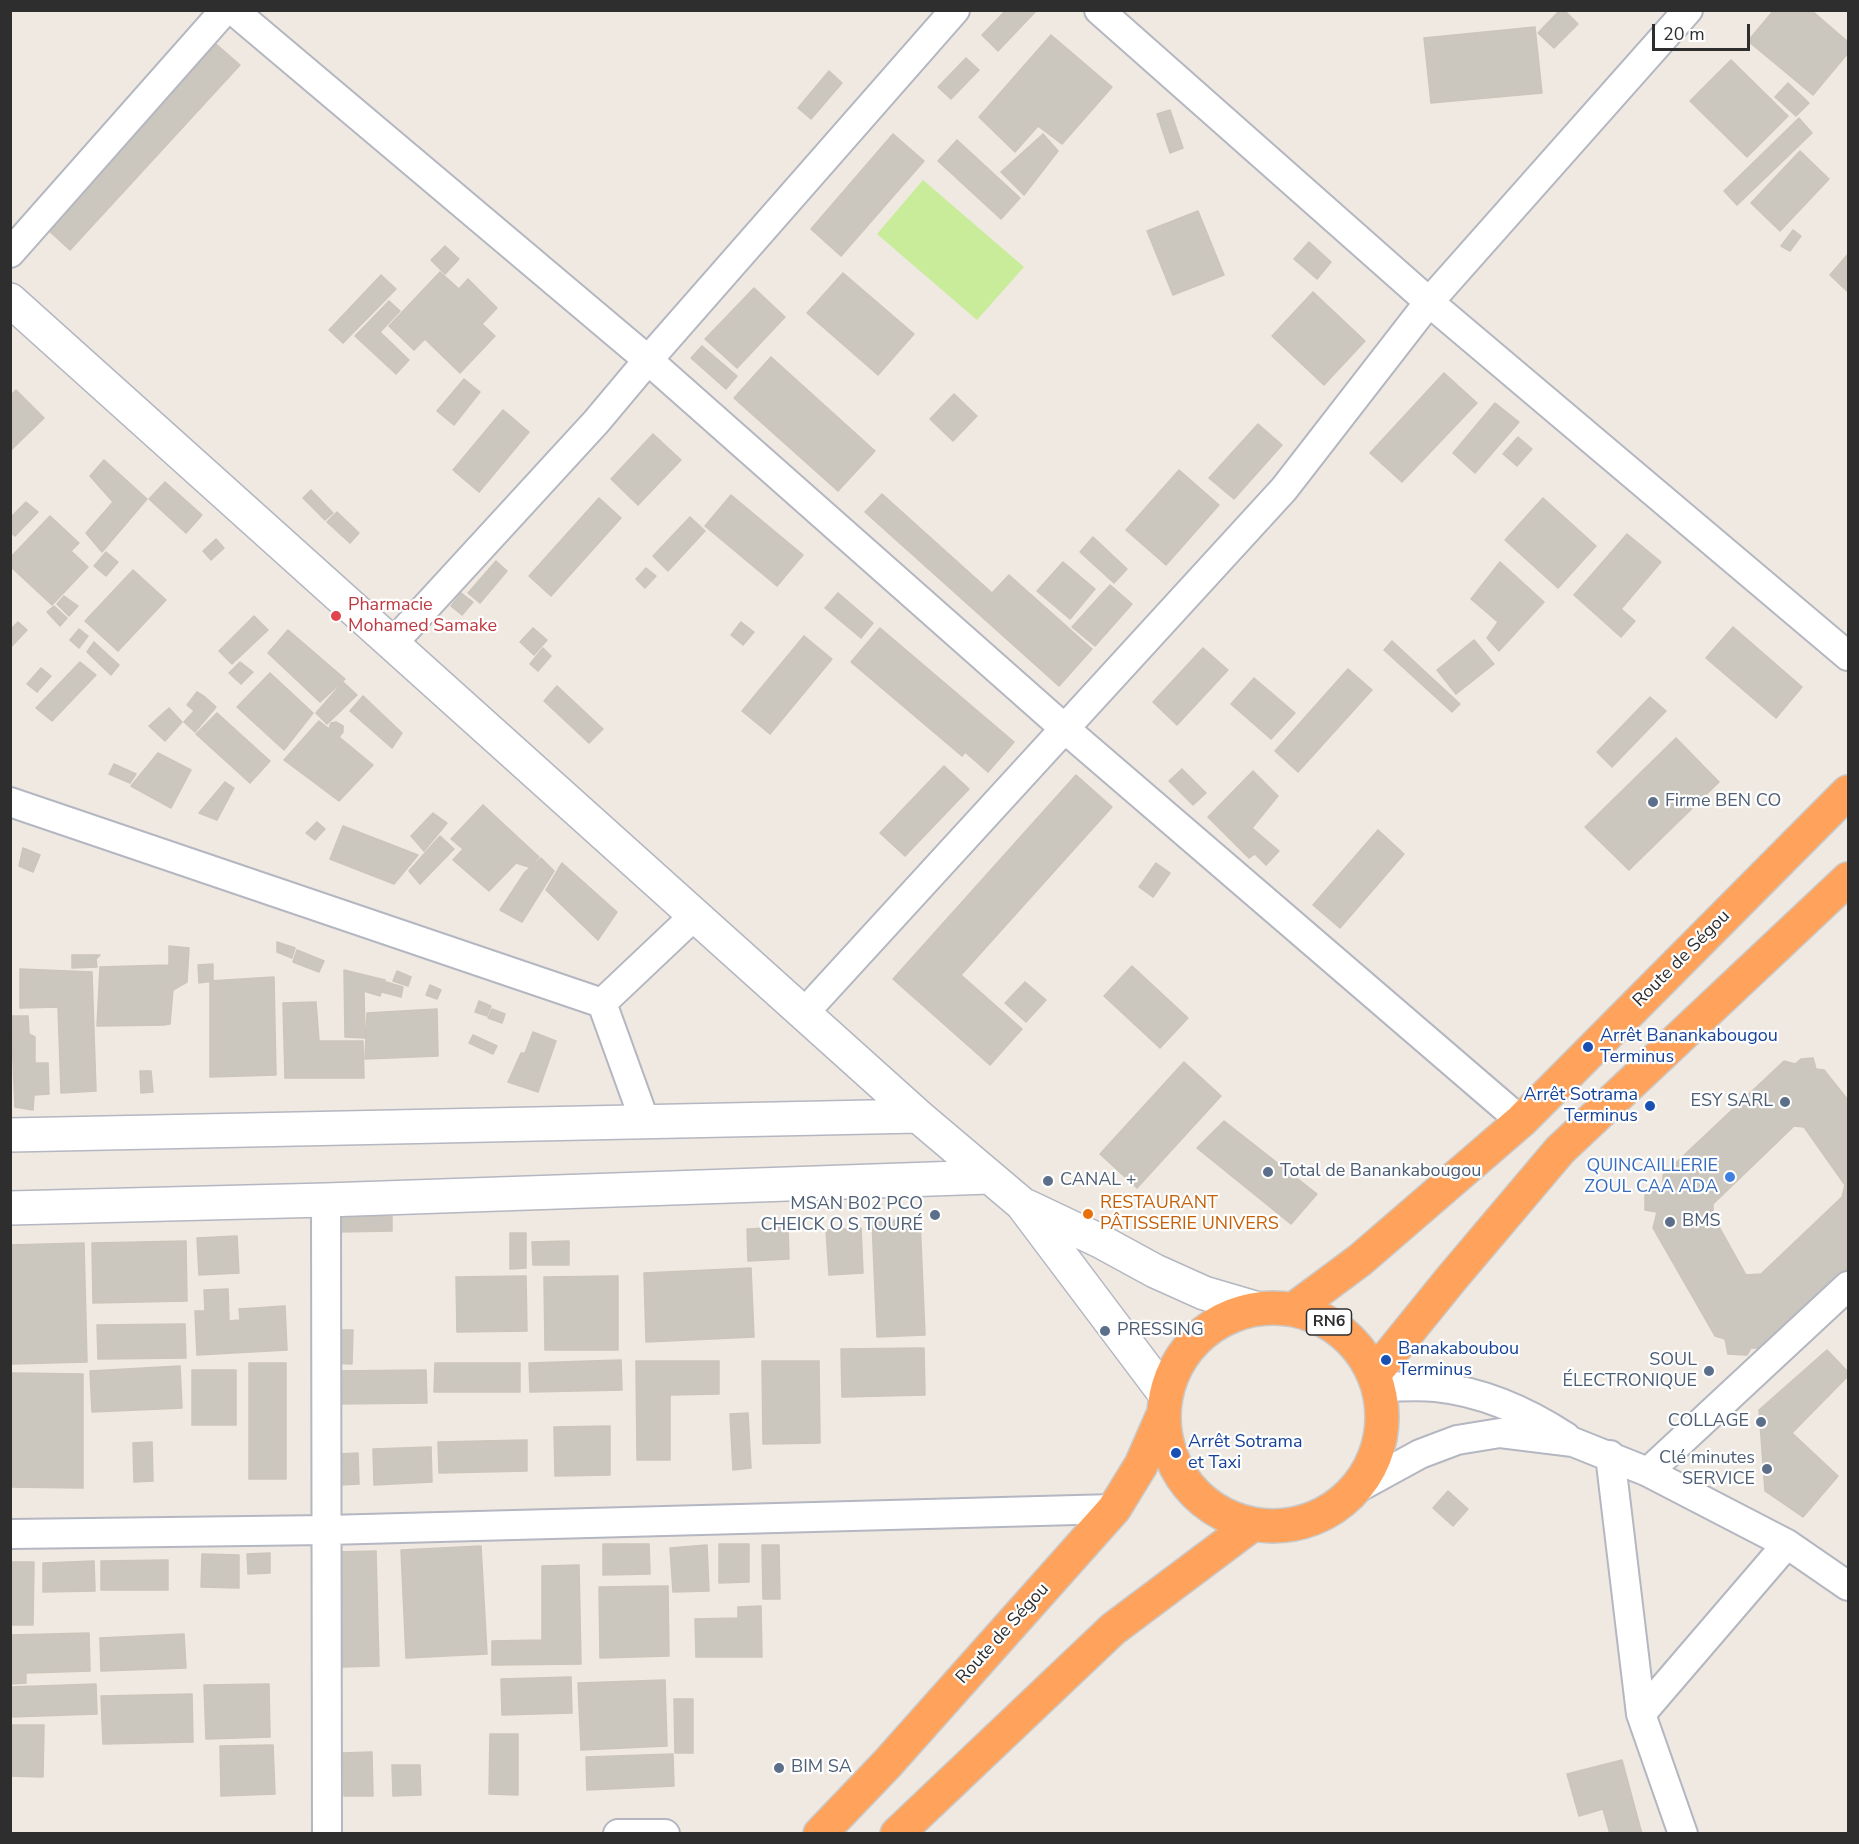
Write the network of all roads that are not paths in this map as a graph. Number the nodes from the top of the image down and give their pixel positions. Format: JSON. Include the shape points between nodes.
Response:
{"nodes":[{"id":1,"x":225,"y":10,"type":"edge"},
{"id":2,"x":233,"y":10,"type":"edge"},
{"id":3,"x":955,"y":10,"type":"edge"},
{"id":4,"x":1099,"y":10,"type":"edge"},
{"id":5,"x":1688,"y":10,"type":"edge"},
{"id":6,"x":10,"y":253,"type":"edge"},
{"id":7,"x":10,"y":300,"type":"edge"},
{"id":8,"x":1429,"y":302,"type":"junction"},
{"id":9,"x":648,"y":360,"type":"junction"},
{"id":10,"x":393,"y":643,"type":"junction"},
{"id":11,"x":1848,"y":656,"type":"edge"},
{"id":12,"x":1064,"y":728,"type":"junction"},
{"id":13,"x":1848,"y":792,"type":"edge"},
{"id":14,"x":10,"y":802,"type":"edge"},
{"id":15,"x":1848,"y":879,"type":"edge"},
{"id":16,"x":695,"y":915,"type":"junction"},
{"id":17,"x":602,"y":1003,"type":"junction"},
{"id":18,"x":804,"y":1012,"type":"junction"},
{"id":19,"x":918,"y":1116,"type":"junction"},
{"id":20,"x":1521,"y":1121,"type":"junction"},
{"id":21,"x":645,"y":1122,"type":"junction"},
{"id":22,"x":10,"y":1135,"type":"edge"},
{"id":23,"x":989,"y":1177,"type":"junction"},
{"id":24,"x":326,"y":1200,"type":"junction"},
{"id":25,"x":1022,"y":1204,"type":"junction"},
{"id":26,"x":10,"y":1208,"type":"edge"},
{"id":27,"x":1848,"y":1286,"type":"edge"},
{"id":28,"x":1255,"y":1308,"type":"junction"},
{"id":29,"x":1294,"y":1309,"type":"junction"},
{"id":30,"x":1377,"y":1381,"type":"junction"},
{"id":31,"x":1163,"y":1406,"type":"junction"},
{"id":32,"x":1573,"y":1442,"type":"junction"},
{"id":33,"x":1610,"y":1455,"type":"junction"},
{"id":34,"x":1648,"y":1472,"type":"junction"},
{"id":35,"x":1356,"y":1489,"type":"junction"},
{"id":36,"x":1114,"y":1509,"type":"junction"},
{"id":37,"x":1253,"y":1524,"type":"junction"},
{"id":38,"x":327,"y":1530,"type":"junction"},
{"id":39,"x":10,"y":1534,"type":"edge"},
{"id":40,"x":1787,"y":1544,"type":"junction"},
{"id":41,"x":1848,"y":1586,"type":"edge"},
{"id":42,"x":1641,"y":1714,"type":"junction"},
{"id":43,"x":327,"y":1833,"type":"edge"},
{"id":44,"x":618,"y":1833,"type":"edge"},
{"id":45,"x":665,"y":1833,"type":"edge"},
{"id":46,"x":820,"y":1833,"type":"edge"},
{"id":47,"x":897,"y":1833,"type":"edge"},
{"id":48,"x":1683,"y":1833,"type":"edge"}],
"edges":[{"from":1,"to":6,"type":"street"},
{"from":2,"to":9,"type":"street"},
{"from":3,"to":9,"type":"street"},
{"from":4,"to":8,"type":"street"},
{"from":5,"to":8,"type":"street"},
{"from":7,"to":10,"type":"main road"},
{"from":8,"to":11,"type":"street"},
{"from":8,"to":12,"type":"street","via":[[1284,489]]},
{"from":9,"to":10,"type":"street"},
{"from":9,"to":12,"type":"street"},
{"from":10,"to":16,"type":"main road"},
{"from":12,"to":18,"type":"street"},
{"from":12,"to":20,"type":"street"},
{"from":13,"to":20,"type":"highway","name":"Route de Ségou","number":"RN6"},
{"from":14,"to":17,"type":"street"},
{"from":15,"to":30,"type":"highway","via":[[1560,1150],[1450,1279]]},
{"from":16,"to":17,"type":"street"},
{"from":16,"to":18,"type":"main road"},
{"from":17,"to":21,"type":"street"},
{"from":18,"to":19,"type":"main road"},
{"from":19,"to":21,"type":"main road"},
{"from":19,"to":23,"type":"main road"},
{"from":20,"to":29,"type":"highway","name":"Route de Ségou","number":"RN6","via":[[1360,1260]]},
{"from":21,"to":22,"type":"main road"},
{"from":23,"to":24,"type":"main road"},
{"from":23,"to":25,"type":"main road"},
{"from":24,"to":26,"type":"main road"},
{"from":24,"to":38,"type":"street"},
{"from":25,"to":28,"type":"main road","via":[[1194,1289]]},
{"from":25,"to":31,"type":"main road"},
{"from":27,"to":34,"type":"street"},
{"from":28,"to":29,"type":"highway","name":"Route de Ségou","number":"RN6"},
{"from":28,"to":31,"type":"highway","name":"Route de Ségou","number":"RN6","via":[[1214,1323],[1183,1354]]},
{"from":29,"to":30,"type":"highway","name":"Route de Ségou","number":"RN6","via":[[1328,1322],[1355,1344]]},
{"from":30,"to":32,"type":"street","via":[[1466,1391],[1509,1405]]},
{"from":30,"to":35,"type":"highway","name":"Route de Ségou","number":"RN6","via":[[1383,1423],[1376,1458]]},
{"from":31,"to":36,"type":"highway","name":"Route de Ségou","number":"RN6","via":[[1141,1465]]},
{"from":31,"to":37,"type":"highway","name":"Route de Ségou","number":"RN6","via":[[1169,1454],[1188,1487],[1217,1511]]},
{"from":32,"to":33,"type":"street"},
{"from":32,"to":35,"type":"street","via":[[1500,1433],[1457,1440],[1420,1454]]},
{"from":33,"to":34,"type":"street"},
{"from":33,"to":42,"type":"street"},
{"from":34,"to":40,"type":"street"},
{"from":35,"to":37,"type":"highway","name":"Route de Ségou","number":"RN6","via":[[1327,1512],[1309,1519],[1291,1525]]},
{"from":36,"to":38,"type":"street"},
{"from":36,"to":46,"type":"highway","name":"Route de Ségou","number":"RN6","via":[[887,1764]]},
{"from":37,"to":47,"type":"highway","via":[[1113,1629]]},
{"from":38,"to":39,"type":"street"},
{"from":38,"to":43,"type":"street"},
{"from":40,"to":41,"type":"street"},
{"from":40,"to":42,"type":"street"},
{"from":42,"to":48,"type":"street"},
{"from":44,"to":45,"type":"street"}]}
